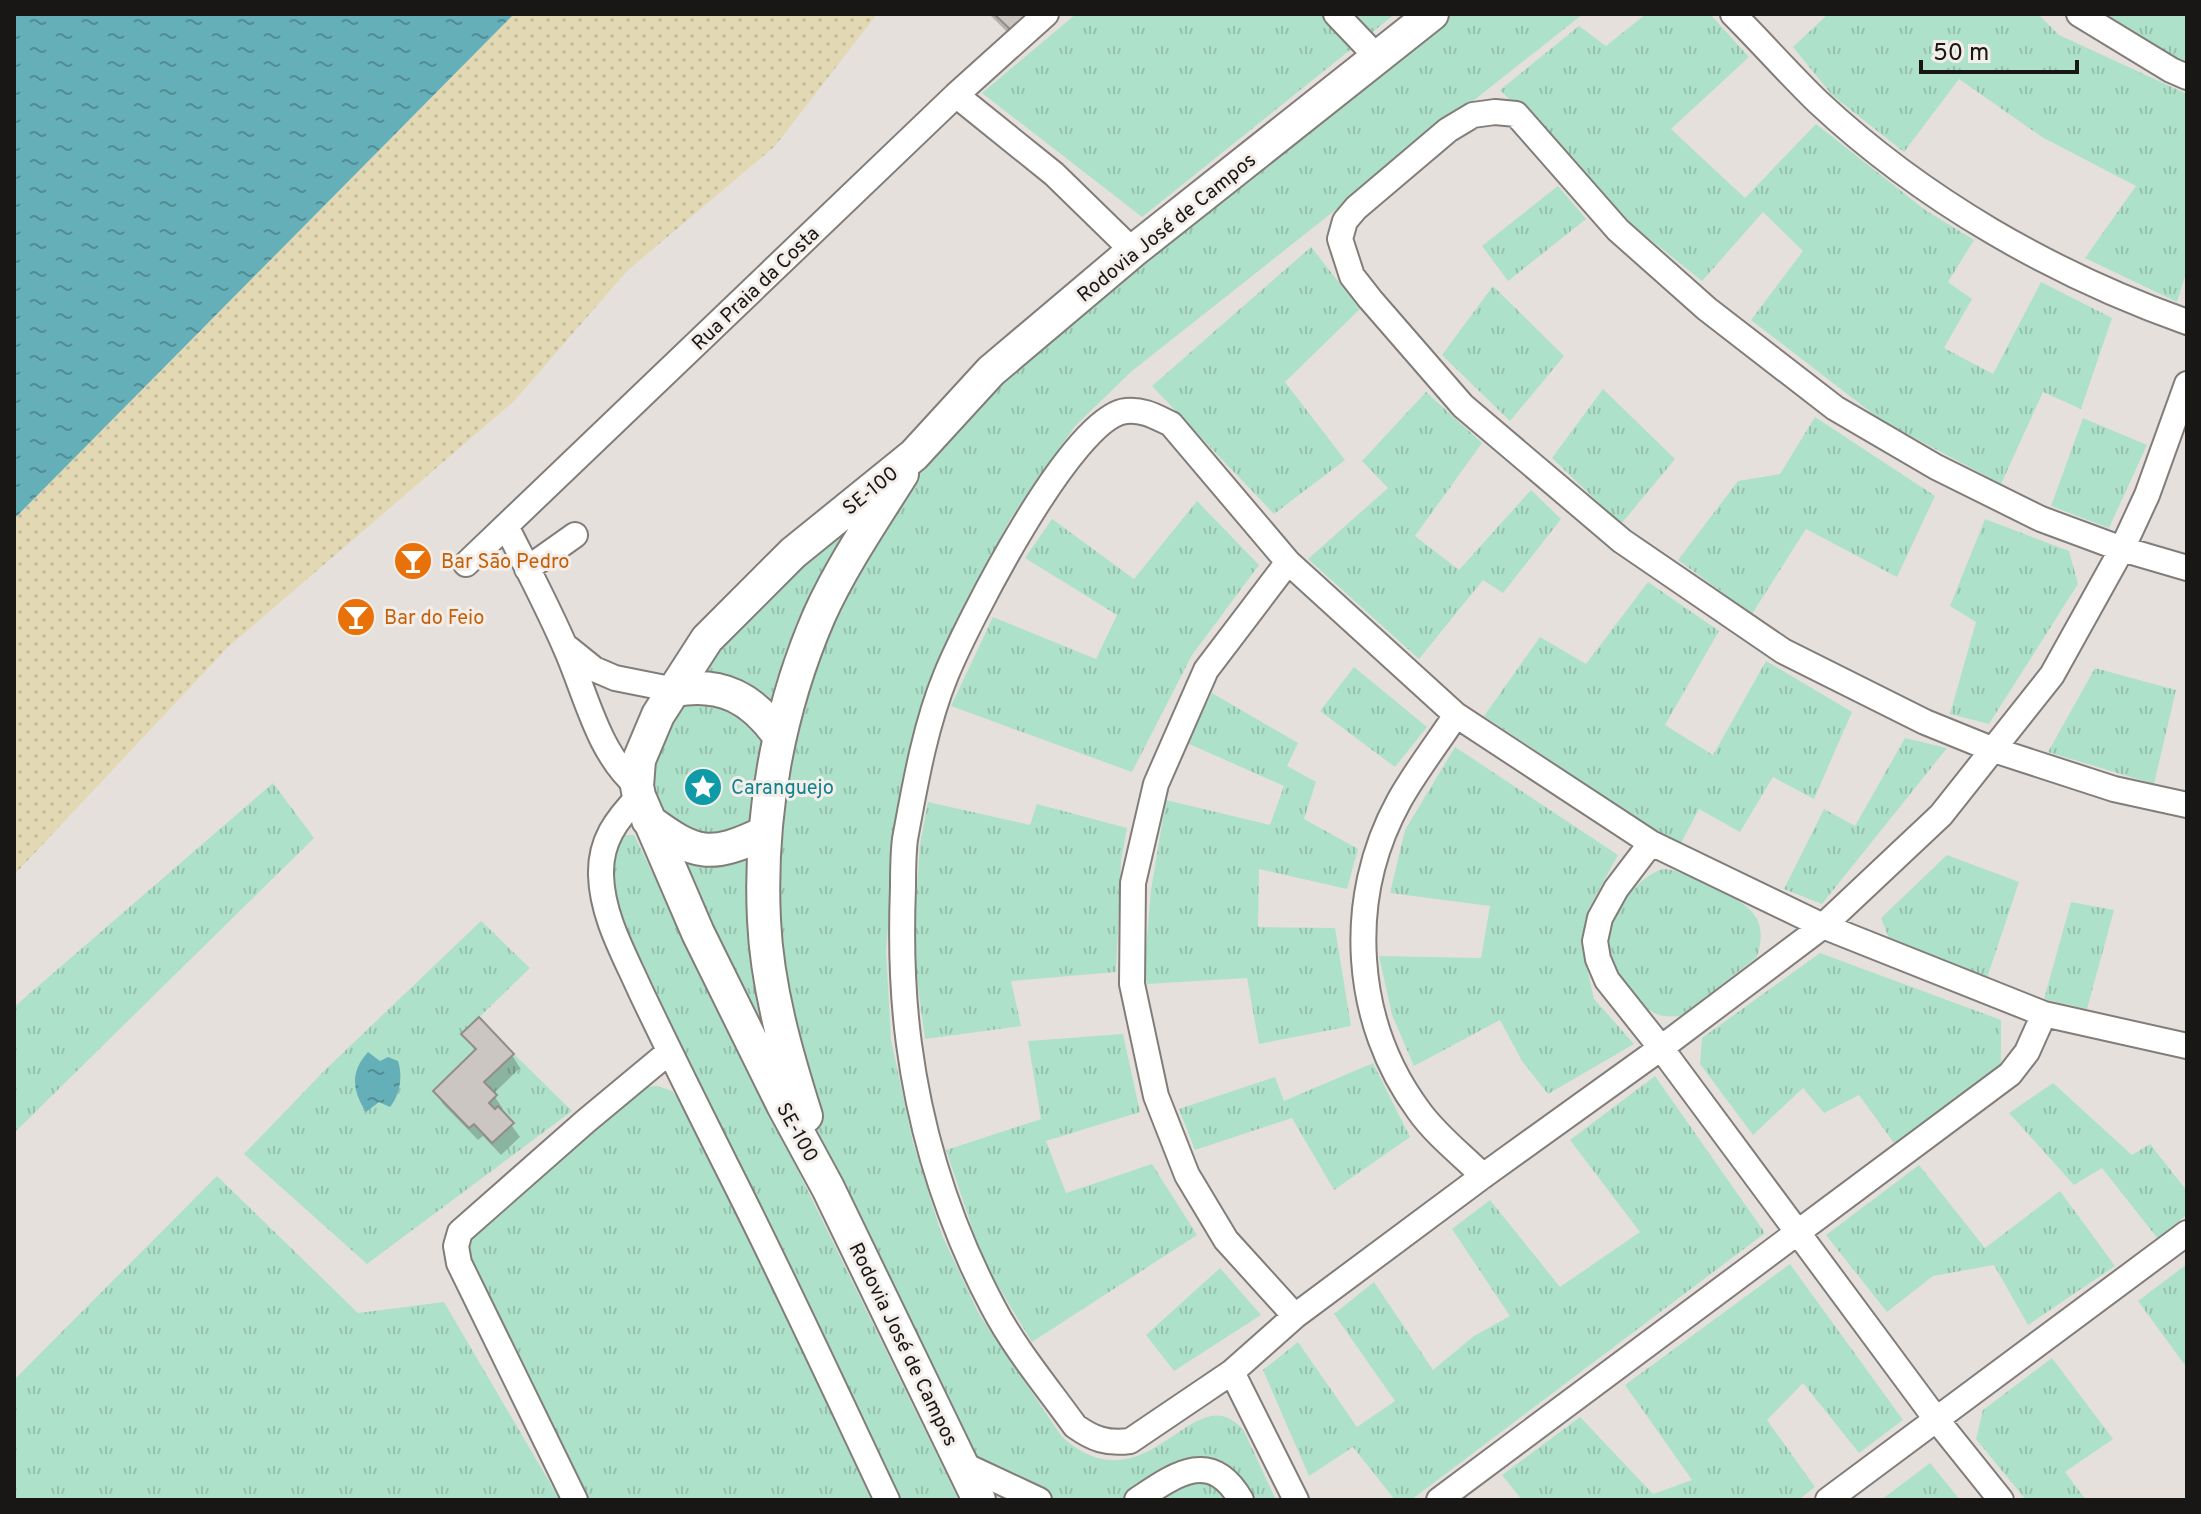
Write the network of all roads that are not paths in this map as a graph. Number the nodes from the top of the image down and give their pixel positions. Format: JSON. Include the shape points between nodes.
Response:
{"nodes":[{"id":1,"x":1046,"y":14,"type":"edge"},
{"id":2,"x":1336,"y":14,"type":"edge"},
{"id":3,"x":1432,"y":14,"type":"edge"},
{"id":4,"x":1733,"y":14,"type":"edge"},
{"id":5,"x":2079,"y":14,"type":"edge"},
{"id":6,"x":1377,"y":57,"type":"junction"},
{"id":7,"x":2187,"y":77,"type":"edge"},
{"id":8,"x":956,"y":95,"type":"junction"},
{"id":9,"x":1133,"y":251,"type":"junction"},
{"id":10,"x":2187,"y":322,"type":"edge"},
{"id":11,"x":2187,"y":384,"type":"edge"},
{"id":12,"x":914,"y":455,"type":"junction"},
{"id":13,"x":506,"y":526,"type":"junction"},
{"id":14,"x":575,"y":535,"type":"dead end"},
{"id":15,"x":2122,"y":549,"type":"junction"},
{"id":16,"x":1288,"y":562,"type":"junction"},
{"id":17,"x":466,"y":564,"type":"dead end"},
{"id":18,"x":2187,"y":568,"type":"edge"},
{"id":19,"x":527,"y":569,"type":"junction"},
{"id":20,"x":565,"y":645,"type":"junction"},
{"id":21,"x":675,"y":690,"type":"junction"},
{"id":22,"x":1456,"y":715,"type":"junction"},
{"id":23,"x":779,"y":736,"type":"junction"},
{"id":24,"x":1994,"y":750,"type":"junction"},
{"id":25,"x":641,"y":801,"type":"junction"},
{"id":26,"x":2187,"y":805,"type":"edge"},
{"id":27,"x":764,"y":833,"type":"junction"},
{"id":28,"x":1651,"y":843,"type":"junction"},
{"id":29,"x":1823,"y":926,"type":"junction"},
{"id":30,"x":2044,"y":1014,"type":"junction"},
{"id":31,"x":2187,"y":1046,"type":"edge"},
{"id":32,"x":1661,"y":1048,"type":"junction"},
{"id":33,"x":669,"y":1052,"type":"junction"},
{"id":34,"x":1483,"y":1176,"type":"junction"},
{"id":35,"x":828,"y":1188,"type":"junction"},
{"id":36,"x":1799,"y":1233,"type":"junction"},
{"id":37,"x":2187,"y":1233,"type":"edge"},
{"id":38,"x":1295,"y":1316,"type":"junction"},
{"id":39,"x":1232,"y":1372,"type":"junction"},
{"id":40,"x":1936,"y":1419,"type":"junction"},
{"id":41,"x":962,"y":1464,"type":"junction"},
{"id":42,"x":575,"y":1500,"type":"edge"},
{"id":43,"x":887,"y":1500,"type":"edge"},
{"id":44,"x":979,"y":1500,"type":"edge"},
{"id":45,"x":1039,"y":1500,"type":"edge"},
{"id":46,"x":1137,"y":1500,"type":"edge"},
{"id":47,"x":1241,"y":1500,"type":"edge"},
{"id":48,"x":1296,"y":1500,"type":"edge"},
{"id":49,"x":1439,"y":1500,"type":"edge"},
{"id":50,"x":1828,"y":1500,"type":"edge"},
{"id":51,"x":2001,"y":1500,"type":"edge"}],
"edges":[{"from":1,"to":8,"type":"street","name":"Rua Praia da Costa"},
{"from":2,"to":6,"type":"street"},
{"from":3,"to":6,"type":"main road","name":"Rodovia José de Campos","number":"SE-100"},
{"from":4,"to":10,"type":"street","via":[[1819,102],[1901,172],[1964,215],[2065,271]]},
{"from":5,"to":7,"type":"street"},
{"from":6,"to":9,"type":"main road","name":"Rodovia José de Campos","number":"SE-100"},
{"from":8,"to":9,"type":"street","via":[[1054,174]]},
{"from":8,"to":13,"type":"street","name":"Rua Praia da Costa"},
{"from":9,"to":12,"type":"main road","name":"Rodovia José de Campos","number":"SE-100","via":[[991,371]]},
{"from":11,"to":15,"type":"street"},
{"from":12,"to":21,"type":"main road","name":"SE-100","number":"SE-100","via":[[793,553],[707,639]]},
{"from":12,"to":23,"type":"main road","name":"SE-100","number":"SE-100","via":[[819,615]]},
{"from":13,"to":17,"type":"street","name":"Rua Praia da Costa"},
{"from":13,"to":19,"type":"street"},
{"from":14,"to":19,"type":"street"},
{"from":15,"to":18,"type":"street"},
{"from":15,"to":24,"type":"street","via":[[2052,675]]},
{"from":15,"to":24,"type":"street","via":[[2014,506],[1835,408],[1707,309],[1618,230],[1516,114],[1473,115],[1448,130],[1345,221],[1340,239],[1344,258],[1370,299],[1463,406],[1622,541],[1783,651]]},
{"from":16,"to":22,"type":"street"},
{"from":16,"to":38,"type":"street","via":[[1206,670],[1156,784],[1133,883],[1132,984],[1156,1096],[1187,1175],[1226,1240]]},
{"from":16,"to":39,"type":"street","via":[[1171,424],[1147,412],[1124,411],[1106,419],[1034,509],[983,596],[945,678],[905,842],[901,938],[909,1045],[932,1156],[957,1229],[994,1308],[1075,1426],[1092,1439],[1130,1441]]},
{"from":19,"to":20,"type":"street"},
{"from":20,"to":21,"type":"street","via":[[594,669],[615,678]]},
{"from":20,"to":25,"type":"street","via":[[611,756]]},
{"from":21,"to":23,"type":"main road","via":[[723,690],[748,702]]},
{"from":21,"to":25,"type":"main road","name":"SE-100","number":"SE-100","via":[[639,760]]},
{"from":22,"to":28,"type":"street"},
{"from":22,"to":34,"type":"street","via":[[1399,802],[1377,852],[1363,912],[1363,972],[1379,1041],[1419,1112]]},
{"from":23,"to":27,"type":"main road","name":"SE-100","number":"SE-100"},
{"from":24,"to":26,"type":"street","via":[[2114,789]]},
{"from":24,"to":29,"type":"street","via":[[1941,815]]},
{"from":25,"to":27,"type":"main road","via":[[680,844],[727,849]]},
{"from":25,"to":33,"type":"street","via":[[618,818],[608,835],[601,878],[604,904],[619,943]]},
{"from":25,"to":35,"type":"main road","name":"SE-100","number":"SE-100","via":[[698,933]]},
{"from":27,"to":35,"type":"main road","name":"SE-100","number":"SE-100","via":[[764,921],[772,989]]},
{"from":28,"to":29,"type":"street"},
{"from":28,"to":32,"type":"street","via":[[1616,889],[1595,941],[1607,980]]},
{"from":29,"to":30,"type":"street"},
{"from":29,"to":32,"type":"street"},
{"from":30,"to":31,"type":"street"},
{"from":30,"to":36,"type":"street","via":[[2010,1074]]},
{"from":32,"to":34,"type":"street"},
{"from":32,"to":36,"type":"street"},
{"from":33,"to":42,"type":"street","via":[[460,1232],[456,1246],[459,1263]]},
{"from":33,"to":43,"type":"street"},
{"from":34,"to":38,"type":"street"},
{"from":35,"to":41,"type":"main road","name":"Rodovia José de Campos"},
{"from":36,"to":40,"type":"street"},
{"from":36,"to":49,"type":"street"},
{"from":37,"to":40,"type":"street"},
{"from":38,"to":39,"type":"street"},
{"from":39,"to":48,"type":"street"},
{"from":40,"to":50,"type":"street"},
{"from":40,"to":51,"type":"street"},
{"from":41,"to":44,"type":"main road","name":"Rodovia José de Campos"},
{"from":41,"to":45,"type":"street"},
{"from":46,"to":47,"type":"street","via":[[1182,1472],[1200,1469],[1231,1482]]}]}
